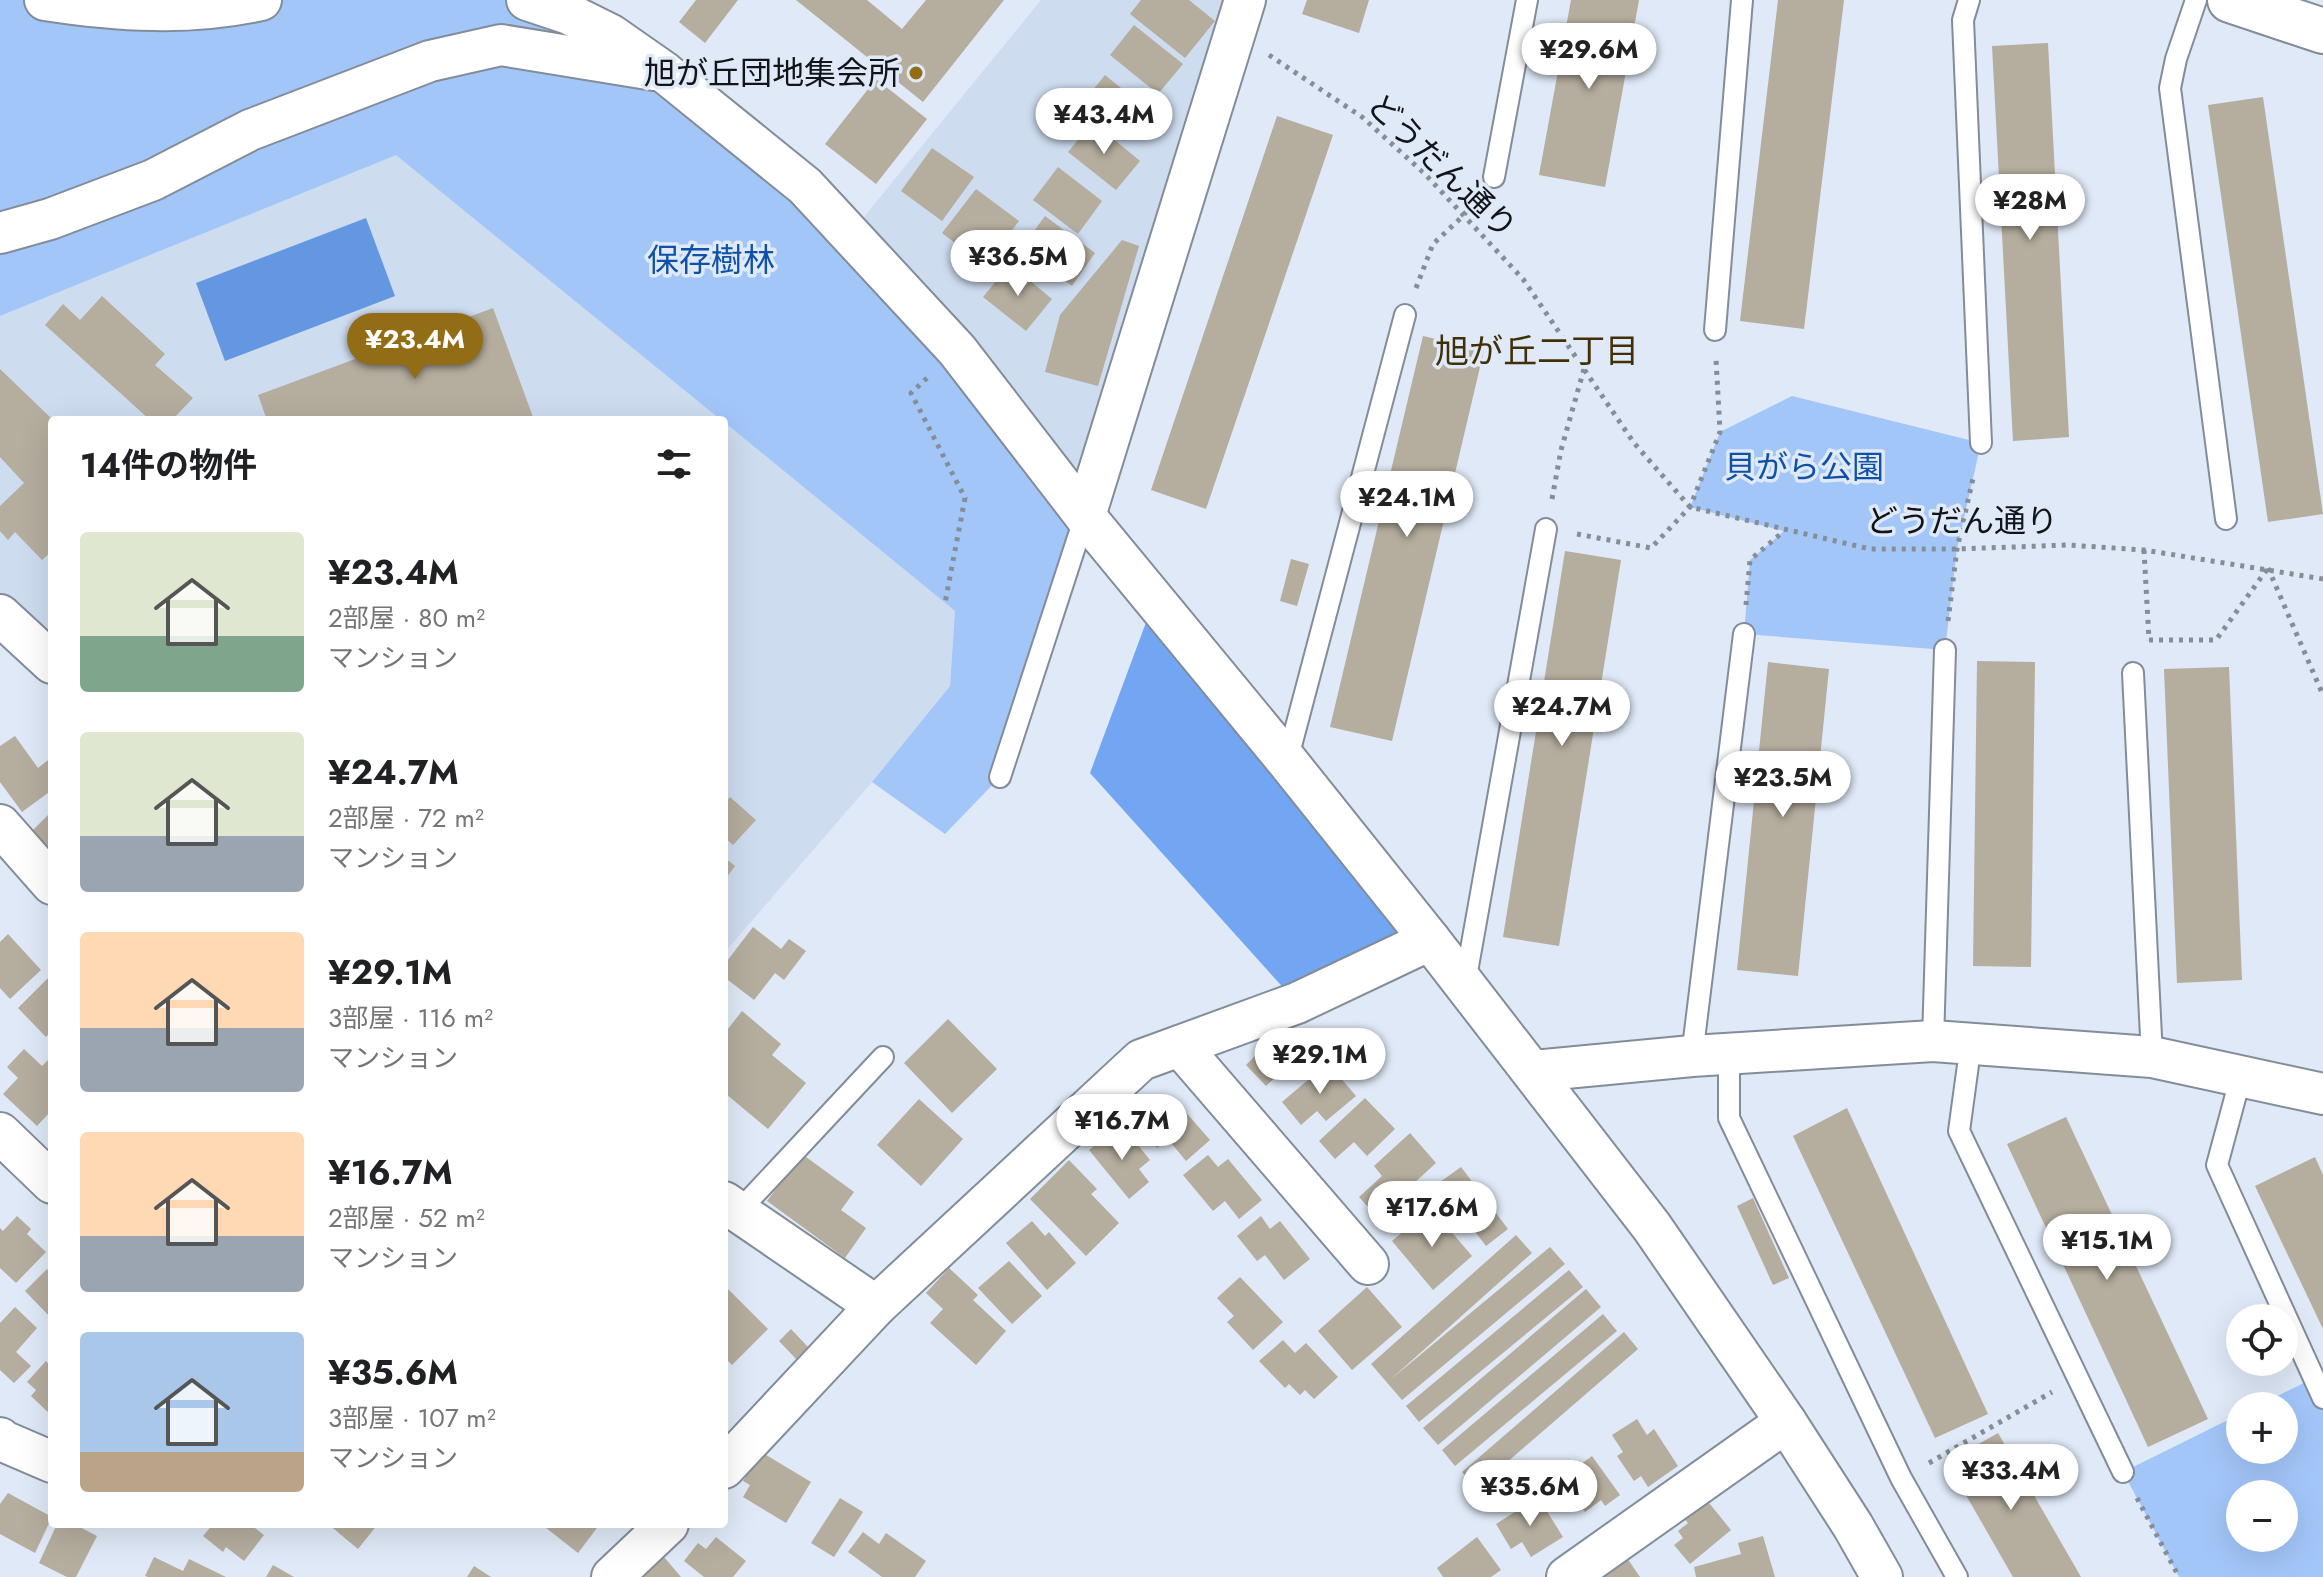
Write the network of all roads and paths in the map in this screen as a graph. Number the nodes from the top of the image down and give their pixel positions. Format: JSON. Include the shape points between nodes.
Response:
{"nodes":[{"id":1,"x":45,"y":0,"type":"edge"},
{"id":2,"x":261,"y":0,"type":"edge"},
{"id":3,"x":527,"y":0,"type":"edge"},
{"id":4,"x":1527,"y":0,"type":"edge"},
{"id":5,"x":1742,"y":0,"type":"edge"},
{"id":6,"x":1969,"y":0,"type":"edge"},
{"id":7,"x":2196,"y":0,"type":"edge"},
{"id":8,"x":2230,"y":0,"type":"edge"},
{"id":9,"x":100,"y":4,"type":"edge"},
{"id":10,"x":2289,"y":9,"type":"edge"},
{"id":11,"x":1240,"y":16,"type":"edge"},
{"id":12,"x":2323,"y":31,"type":"edge"},
{"id":13,"x":664,"y":72,"type":"junction"},
{"id":14,"x":1494,"y":177,"type":"joint"},
{"id":15,"x":1463,"y":216,"type":"junction"},
{"id":16,"x":0,"y":233,"type":"edge"},
{"id":17,"x":1405,"y":315,"type":"joint"},
{"id":18,"x":1715,"y":330,"type":"joint"},
{"id":19,"x":957,"y":350,"type":"junction"},
{"id":20,"x":1584,"y":368,"type":"junction"},
{"id":21,"x":1981,"y":443,"type":"joint"},
{"id":22,"x":1690,"y":507,"type":"junction"},
{"id":23,"x":1085,"y":516,"type":"junction"},
{"id":24,"x":2226,"y":519,"type":"dead end"},
{"id":25,"x":1546,"y":529,"type":"junction"},
{"id":26,"x":1785,"y":530,"type":"junction"},
{"id":27,"x":1957,"y":549,"type":"junction"},
{"id":28,"x":2144,"y":550,"type":"junction"},
{"id":29,"x":2268,"y":568,"type":"junction"},
{"id":30,"x":2323,"y":579,"type":"edge"},
{"id":31,"x":945,"y":603,"type":"dead end"},
{"id":32,"x":0,"y":615,"type":"edge"},
{"id":33,"x":1744,"y":634,"type":"joint"},
{"id":34,"x":2149,"y":640,"type":"junction"},
{"id":35,"x":1945,"y":650,"type":"joint"},
{"id":36,"x":48,"y":659,"type":"edge"},
{"id":37,"x":2133,"y":673,"type":"joint"},
{"id":38,"x":2323,"y":695,"type":"edge"},
{"id":39,"x":1287,"y":761,"type":"junction"},
{"id":40,"x":1000,"y":777,"type":"dead end"},
{"id":41,"x":0,"y":825,"type":"edge"},
{"id":42,"x":48,"y":879,"type":"edge"},
{"id":43,"x":1430,"y":940,"type":"junction"},
{"id":44,"x":1465,"y":986,"type":"junction"},
{"id":45,"x":1952,"y":1042,"type":"junction"},
{"id":46,"x":1180,"y":1046,"type":"junction"},
{"id":47,"x":1711,"y":1055,"type":"junction"},
{"id":48,"x":883,"y":1057,"type":"dead end"},
{"id":49,"x":2152,"y":1057,"type":"junction"},
{"id":50,"x":1534,"y":1071,"type":"junction"},
{"id":51,"x":2241,"y":1076,"type":"junction"},
{"id":52,"x":2323,"y":1094,"type":"edge"},
{"id":53,"x":0,"y":1133,"type":"edge"},
{"id":54,"x":48,"y":1179,"type":"edge"},
{"id":55,"x":731,"y":1207,"type":"edge"},
{"id":56,"x":1368,"y":1264,"type":"dead end"},
{"id":57,"x":876,"y":1306,"type":"junction"},
{"id":58,"x":2077,"y":1378,"type":"junction"},
{"id":59,"x":2323,"y":1398,"type":"edge"},
{"id":60,"x":1786,"y":1422,"type":"junction"},
{"id":61,"x":0,"y":1438,"type":"edge"},
{"id":62,"x":48,"y":1460,"type":"edge"},
{"id":63,"x":728,"y":1464,"type":"edge"},
{"id":64,"x":2123,"y":1472,"type":"joint"},
{"id":65,"x":1901,"y":1478,"type":"junction"},
{"id":66,"x":664,"y":1528,"type":"edge"},
{"id":67,"x":612,"y":1577,"type":"edge"},
{"id":68,"x":1567,"y":1577,"type":"edge"},
{"id":69,"x":1882,"y":1577,"type":"edge"},
{"id":70,"x":1957,"y":1577,"type":"edge"},
{"id":71,"x":2179,"y":1577,"type":"edge"}],
"edges":[{"from":1,"to":9,"type":"street"},
{"from":2,"to":9,"type":"street","via":[[231,7]]},
{"from":3,"to":13,"type":"street","via":[[611,35]]},
{"from":4,"to":14,"type":"lane"},
{"from":5,"to":18,"type":"lane"},
{"from":6,"to":21,"type":"lane","via":[[1963,20]]},
{"from":7,"to":24,"type":"lane","via":[[2170,88]]},
{"from":8,"to":10,"type":"street"},
{"from":10,"to":12,"type":"street"},
{"from":11,"to":15,"type":"path","name":"どうだん通り","via":[[1362,117]]},
{"from":11,"to":23,"type":"street"},
{"from":13,"to":16,"type":"street","via":[[501,45],[430,61],[250,130],[153,180]]},
{"from":13,"to":19,"type":"street","via":[[805,186]]},
{"from":14,"to":15,"type":"path"},
{"from":15,"to":17,"type":"path","via":[[1433,244]]},
{"from":15,"to":20,"type":"path","name":"どうだん通り","via":[[1523,279]]},
{"from":17,"to":39,"type":"lane"},
{"from":18,"to":22,"type":"path","via":[[1720,432]]},
{"from":19,"to":23,"type":"street"},
{"from":19,"to":31,"type":"path","via":[[911,393],[965,498]]},
{"from":20,"to":22,"type":"path","name":"どうだん通り","via":[[1634,443]]},
{"from":20,"to":25,"type":"path"},
{"from":21,"to":27,"type":"path"},
{"from":22,"to":25,"type":"path","via":[[1651,548]]},
{"from":22,"to":26,"type":"path","name":"どうだん通り"},
{"from":23,"to":39,"type":"street"},
{"from":23,"to":40,"type":"lane"},
{"from":25,"to":44,"type":"lane"},
{"from":26,"to":27,"type":"path","name":"どうだん通り","via":[[1870,549]]},
{"from":26,"to":33,"type":"path","via":[[1750,560]]},
{"from":27,"to":28,"type":"path","name":"どうだん通り","via":[[2068,545]]},
{"from":27,"to":35,"type":"path"},
{"from":28,"to":29,"type":"path","name":"どうだん通り"},
{"from":28,"to":34,"type":"path"},
{"from":29,"to":30,"type":"path","name":"どうだん通り"},
{"from":29,"to":34,"type":"path","via":[[2216,640]]},
{"from":29,"to":38,"type":"path"},
{"from":32,"to":36,"type":"street"},
{"from":33,"to":47,"type":"lane"},
{"from":34,"to":37,"type":"path"},
{"from":35,"to":45,"type":"lane"},
{"from":37,"to":49,"type":"lane"},
{"from":39,"to":43,"type":"street"},
{"from":41,"to":42,"type":"street"},
{"from":43,"to":44,"type":"street"},
{"from":43,"to":46,"type":"street","via":[[1297,1003]]},
{"from":44,"to":50,"type":"street"},
{"from":45,"to":47,"type":"street"},
{"from":45,"to":49,"type":"street"},
{"from":45,"to":58,"type":"lane","via":[[1959,1131]]},
{"from":46,"to":56,"type":"street"},
{"from":46,"to":57,"type":"street","via":[[1141,1060]]},
{"from":47,"to":50,"type":"street"},
{"from":47,"to":65,"type":"lane","via":[[1729,1118]]},
{"from":48,"to":55,"type":"lane"},
{"from":49,"to":51,"type":"street"},
{"from":50,"to":60,"type":"street","via":[[1652,1227]]},
{"from":51,"to":52,"type":"street"},
{"from":51,"to":59,"type":"lane","via":[[2217,1165]]},
{"from":53,"to":54,"type":"street"},
{"from":55,"to":57,"type":"street"},
{"from":57,"to":63,"type":"street"},
{"from":58,"to":64,"type":"lane"},
{"from":58,"to":65,"type":"path"},
{"from":60,"to":68,"type":"street"},
{"from":60,"to":69,"type":"street"},
{"from":61,"to":62,"type":"street"},
{"from":64,"to":71,"type":"path"},
{"from":65,"to":70,"type":"lane"},
{"from":66,"to":67,"type":"street"}]}
